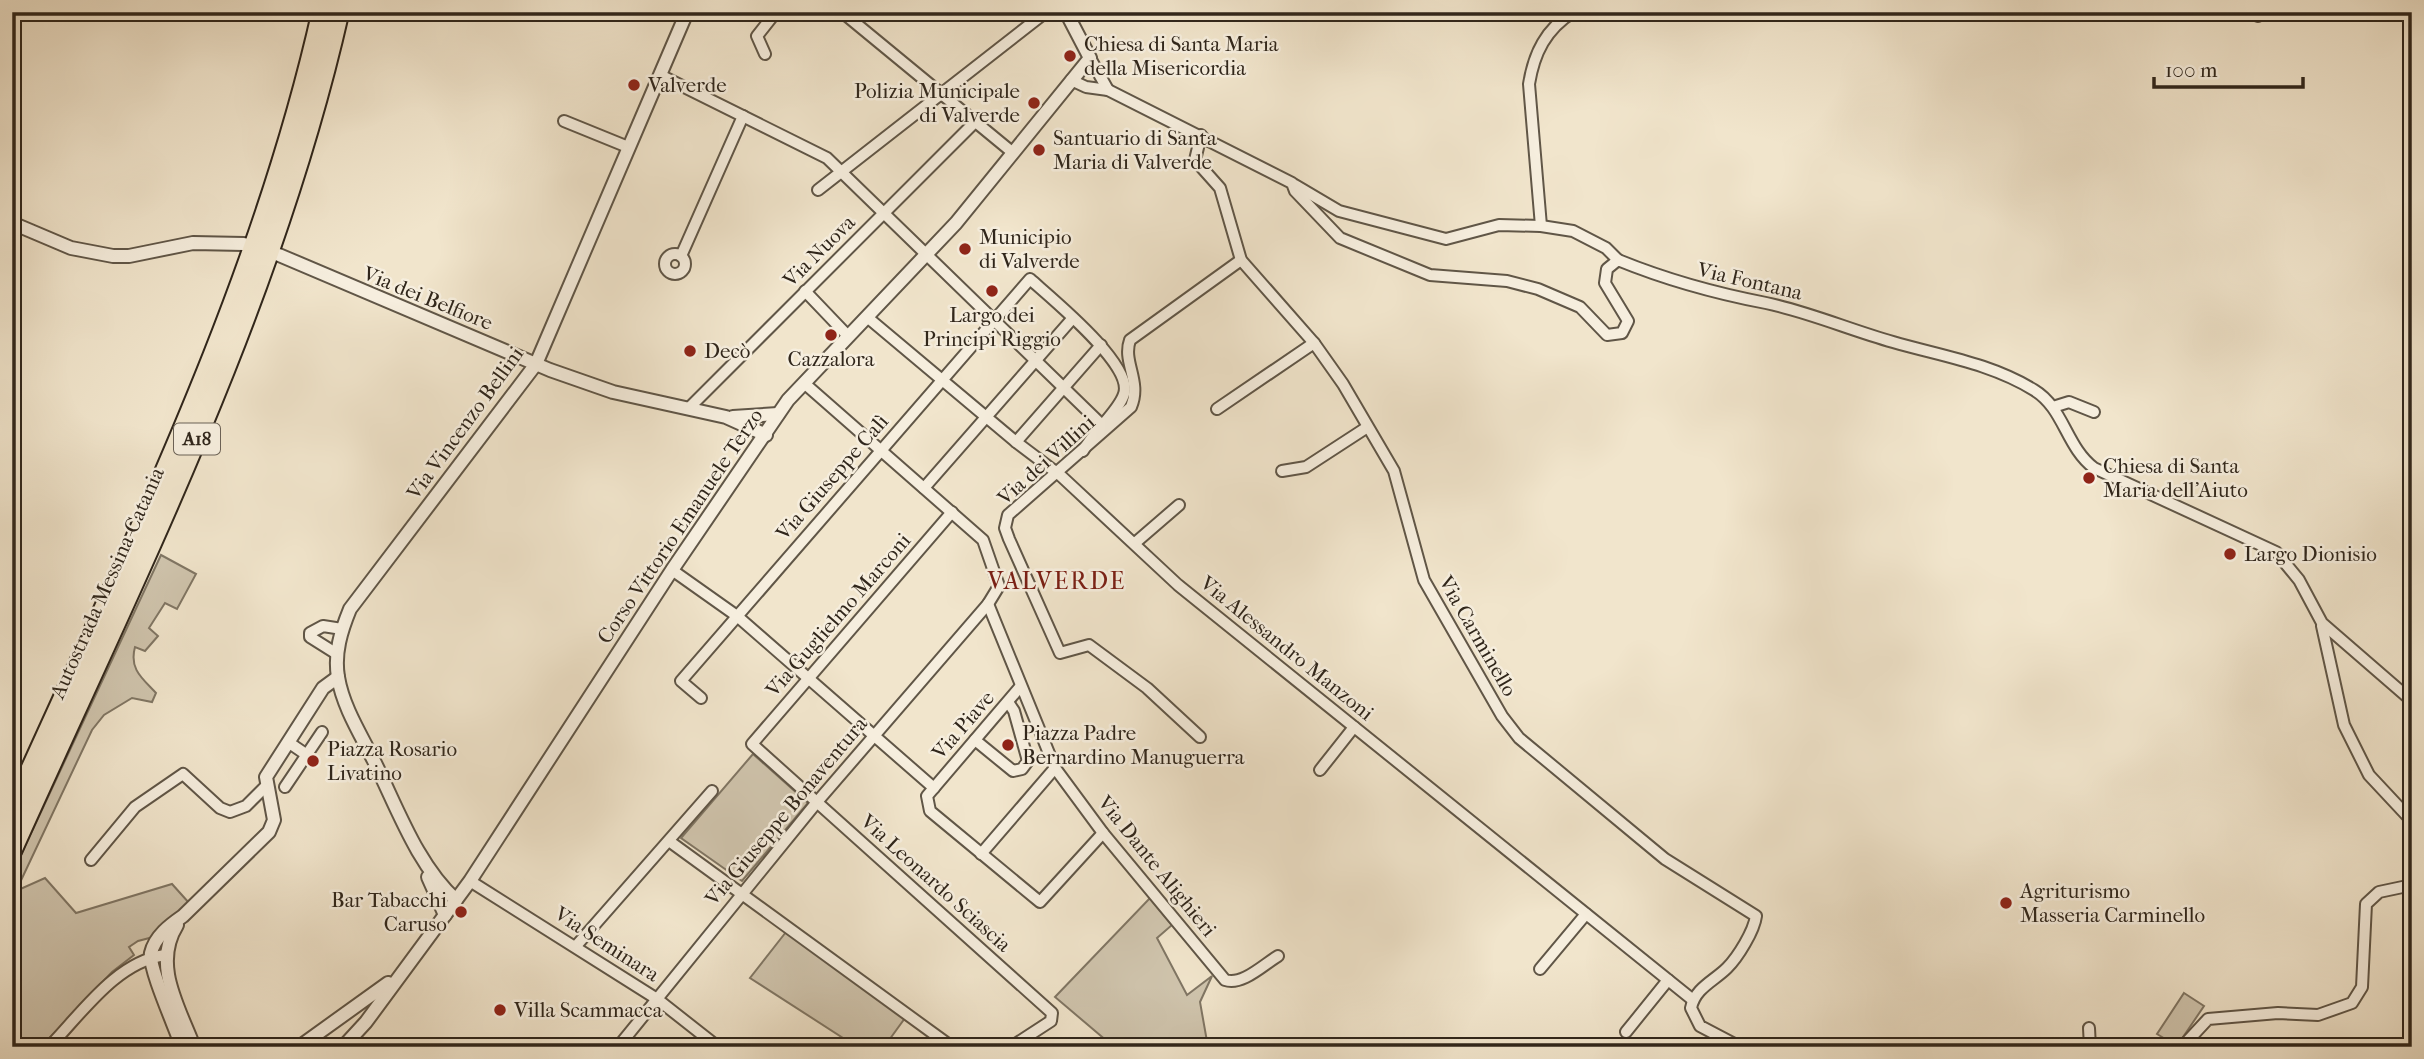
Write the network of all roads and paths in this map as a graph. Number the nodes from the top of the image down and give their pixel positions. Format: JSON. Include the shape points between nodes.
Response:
{"nodes":[{"id":1,"x":323,"y":12,"type":"edge"},
{"id":2,"x":339,"y":12,"type":"edge"},
{"id":3,"x":687,"y":12,"type":"edge"},
{"id":4,"x":776,"y":12,"type":"edge"},
{"id":5,"x":842,"y":12,"type":"edge"},
{"id":6,"x":1046,"y":12,"type":"edge"},
{"id":7,"x":1066,"y":12,"type":"edge"},
{"id":8,"x":1573,"y":12,"type":"edge"},
{"id":9,"x":765,"y":54,"type":"dead end"},
{"id":10,"x":1090,"y":58,"type":"junction"},
{"id":11,"x":660,"y":75,"type":"junction"},
{"id":12,"x":1072,"y":80,"type":"junction"},
{"id":13,"x":1108,"y":90,"type":"junction"},
{"id":14,"x":942,"y":94,"type":"junction"},
{"id":15,"x":743,"y":116,"type":"junction"},
{"id":16,"x":564,"y":121,"type":"dead end"},
{"id":17,"x":976,"y":121,"type":"junction"},
{"id":18,"x":1201,"y":135,"type":"junction"},
{"id":19,"x":628,"y":146,"type":"junction"},
{"id":20,"x":1013,"y":152,"type":"junction"},
{"id":21,"x":842,"y":172,"type":"junction"},
{"id":22,"x":1292,"y":183,"type":"junction"},
{"id":23,"x":818,"y":190,"type":"dead end"},
{"id":24,"x":884,"y":214,"type":"junction"},
{"id":25,"x":12,"y":223,"type":"edge"},
{"id":26,"x":1541,"y":226,"type":"junction"},
{"id":27,"x":244,"y":244,"type":"dead end"},
{"id":28,"x":926,"y":254,"type":"junction"},
{"id":29,"x":279,"y":255,"type":"dead end"},
{"id":30,"x":681,"y":256,"type":"dead end"},
{"id":31,"x":1241,"y":260,"type":"junction"},
{"id":32,"x":1618,"y":260,"type":"junction"},
{"id":33,"x":805,"y":291,"type":"junction"},
{"id":34,"x":867,"y":317,"type":"junction"},
{"id":35,"x":1072,"y":318,"type":"junction"},
{"id":36,"x":993,"y":319,"type":"junction"},
{"id":37,"x":848,"y":336,"type":"junction"},
{"id":38,"x":1314,"y":344,"type":"junction"},
{"id":39,"x":1101,"y":345,"type":"junction"},
{"id":40,"x":1036,"y":360,"type":"junction"},
{"id":41,"x":536,"y":364,"type":"junction"},
{"id":42,"x":941,"y":380,"type":"junction"},
{"id":43,"x":804,"y":383,"type":"junction"},
{"id":44,"x":1064,"y":387,"type":"junction"},
{"id":45,"x":2053,"y":407,"type":"junction"},
{"id":46,"x":689,"y":408,"type":"junction"},
{"id":47,"x":1217,"y":409,"type":"dead end"},
{"id":48,"x":2094,"y":412,"type":"dead end"},
{"id":49,"x":778,"y":414,"type":"junction"},
{"id":50,"x":726,"y":417,"type":"junction"},
{"id":51,"x":986,"y":417,"type":"junction"},
{"id":52,"x":1101,"y":424,"type":"junction"},
{"id":53,"x":1366,"y":428,"type":"junction"},
{"id":54,"x":766,"y":435,"type":"junction"},
{"id":55,"x":1016,"y":442,"type":"junction"},
{"id":56,"x":880,"y":450,"type":"junction"},
{"id":57,"x":1083,"y":451,"type":"junction"},
{"id":58,"x":1282,"y":471,"type":"dead end"},
{"id":59,"x":1056,"y":472,"type":"junction"},
{"id":60,"x":925,"y":488,"type":"junction"},
{"id":61,"x":1179,"y":505,"type":"dead end"},
{"id":62,"x":952,"y":512,"type":"junction"},
{"id":63,"x":1135,"y":543,"type":"junction"},
{"id":64,"x":672,"y":570,"type":"junction"},
{"id":65,"x":988,"y":604,"type":"junction"},
{"id":66,"x":737,"y":616,"type":"junction"},
{"id":67,"x":2322,"y":623,"type":"junction"},
{"id":68,"x":342,"y":629,"type":"junction"},
{"id":69,"x":337,"y":654,"type":"junction"},
{"id":70,"x":338,"y":677,"type":"junction"},
{"id":71,"x":809,"y":677,"type":"junction"},
{"id":72,"x":1020,"y":687,"type":"junction"},
{"id":73,"x":701,"y":698,"type":"dead end"},
{"id":74,"x":2412,"y":701,"type":"edge"},
{"id":75,"x":1008,"y":702,"type":"junction"},
{"id":76,"x":1354,"y":727,"type":"junction"},
{"id":77,"x":322,"y":732,"type":"dead end"},
{"id":78,"x":874,"y":735,"type":"junction"},
{"id":79,"x":1200,"y":737,"type":"dead end"},
{"id":80,"x":975,"y":740,"type":"junction"},
{"id":81,"x":288,"y":742,"type":"junction"},
{"id":82,"x":752,"y":744,"type":"joint"},
{"id":83,"x":307,"y":755,"type":"junction"},
{"id":84,"x":1055,"y":768,"type":"junction"},
{"id":85,"x":1320,"y":770,"type":"dead end"},
{"id":86,"x":265,"y":785,"type":"junction"},
{"id":87,"x":285,"y":787,"type":"dead end"},
{"id":88,"x":934,"y":788,"type":"junction"},
{"id":89,"x":712,"y":790,"type":"dead end"},
{"id":90,"x":817,"y":802,"type":"junction"},
{"id":91,"x":12,"y":811,"type":"edge"},
{"id":92,"x":2412,"y":821,"type":"edge"},
{"id":93,"x":1103,"y":833,"type":"junction"},
{"id":94,"x":669,"y":841,"type":"junction"},
{"id":95,"x":415,"y":844,"type":"junction"},
{"id":96,"x":12,"y":850,"type":"edge"},
{"id":97,"x":981,"y":853,"type":"junction"},
{"id":98,"x":91,"y":860,"type":"dead end"},
{"id":99,"x":470,"y":881,"type":"junction"},
{"id":100,"x":2412,"y":885,"type":"edge"},
{"id":101,"x":742,"y":894,"type":"junction"},
{"id":102,"x":456,"y":900,"type":"junction"},
{"id":103,"x":1586,"y":914,"type":"junction"},
{"id":104,"x":445,"y":915,"type":"junction"},
{"id":105,"x":183,"y":916,"type":"junction"},
{"id":106,"x":576,"y":946,"type":"junction"},
{"id":107,"x":165,"y":955,"type":"junction"},
{"id":108,"x":1278,"y":956,"type":"dead end"},
{"id":109,"x":150,"y":957,"type":"junction"},
{"id":110,"x":1541,"y":969,"type":"dead end"},
{"id":111,"x":401,"y":971,"type":"junction"},
{"id":112,"x":1668,"y":979,"type":"junction"},
{"id":113,"x":657,"y":999,"type":"junction"},
{"id":114,"x":1693,"y":1000,"type":"junction"},
{"id":115,"x":353,"y":1010,"type":"junction"},
{"id":116,"x":2090,"y":1028,"type":"dead end"},
{"id":117,"x":1626,"y":1032,"type":"dead end"},
{"id":118,"x":353,"y":1034,"type":"junction"},
{"id":119,"x":49,"y":1047,"type":"edge"},
{"id":120,"x":182,"y":1047,"type":"edge"},
{"id":121,"x":194,"y":1047,"type":"edge"},
{"id":122,"x":299,"y":1047,"type":"edge"},
{"id":123,"x":343,"y":1047,"type":"edge"},
{"id":124,"x":618,"y":1047,"type":"edge"},
{"id":125,"x":718,"y":1047,"type":"edge"},
{"id":126,"x":952,"y":1047,"type":"edge"},
{"id":127,"x":1011,"y":1047,"type":"edge"},
{"id":128,"x":1740,"y":1047,"type":"edge"},
{"id":129,"x":2090,"y":1047,"type":"edge"},
{"id":130,"x":2182,"y":1047,"type":"edge"}],
"edges":[{"from":1,"to":91,"type":"highway","name":"Autostrada Messina-Catania","number":"A18","via":[[283,157],[227,327]]},
{"from":2,"to":96,"type":"highway","name":"Autostrada Messina-Catania","number":"A18","via":[[298,162],[242,332]]},
{"from":3,"to":11,"type":"street","name":"Via Vincenzo Bellini"},
{"from":4,"to":9,"type":"street","via":[[757,36]]},
{"from":5,"to":14,"type":"street"},
{"from":6,"to":14,"type":"street"},
{"from":7,"to":10,"type":"street"},
{"from":8,"to":26,"type":"street","via":[[1548,32],[1532,64],[1529,84]]},
{"from":10,"to":12,"type":"street","name":"Corso Vittorio Emanuele Terzo"},
{"from":10,"to":13,"type":"street"},
{"from":11,"to":15,"type":"street"},
{"from":11,"to":19,"type":"street","name":"Via Vincenzo Bellini"},
{"from":12,"to":13,"type":"street"},
{"from":12,"to":20,"type":"street","name":"Corso Vittorio Emanuele Terzo"},
{"from":13,"to":18,"type":"street"},
{"from":14,"to":17,"type":"street"},
{"from":14,"to":21,"type":"street"},
{"from":15,"to":21,"type":"street","via":[[827,158]]},
{"from":15,"to":30,"type":"street"},
{"from":16,"to":19,"type":"street"},
{"from":17,"to":20,"type":"street"},
{"from":17,"to":24,"type":"street","name":"Via Nuova"},
{"from":18,"to":22,"type":"street"},
{"from":18,"to":31,"type":"street","name":"Via Carminello","via":[[1195,160],[1220,188]]},
{"from":19,"to":41,"type":"street","name":"Via Vincenzo Bellini"},
{"from":20,"to":28,"type":"street","name":"Corso Vittorio Emanuele Terzo"},
{"from":21,"to":23,"type":"street"},
{"from":21,"to":24,"type":"street"},
{"from":22,"to":26,"type":"street","name":"Via Fontana","via":[[1339,211],[1446,239],[1499,225]]},
{"from":22,"to":32,"type":"street","via":[[1340,238],[1430,275],[1507,281],[1538,289],[1580,307],[1601,331],[1615,336],[1629,321],[1605,283],[1607,269]]},
{"from":24,"to":28,"type":"street"},
{"from":24,"to":33,"type":"street","name":"Via Nuova"},
{"from":25,"to":27,"type":"street","via":[[71,248],[113,256],[193,243]]},
{"from":26,"to":32,"type":"street","name":"Via Fontana","via":[[1573,231],[1606,248]]},
{"from":28,"to":34,"type":"street","name":"Corso Vittorio Emanuele Terzo"},
{"from":28,"to":36,"type":"street"},
{"from":29,"to":41,"type":"street","name":"Via dei Belfiore"},
{"from":31,"to":38,"type":"street","name":"Via Carminello"},
{"from":31,"to":57,"type":"street","name":"Via dei Villini","via":[[1130,340],[1136,396],[1124,416]]},
{"from":32,"to":45,"type":"street","name":"Via Fontana","via":[[1675,283],[1765,303],[1952,356],[2019,382]]},
{"from":33,"to":37,"type":"street"},
{"from":33,"to":46,"type":"street","name":"Via Nuova"},
{"from":34,"to":37,"type":"street","name":"Corso Vittorio Emanuele Terzo"},
{"from":34,"to":42,"type":"street","name":"Via Alessandro Manzoni"},
{"from":35,"to":36,"type":"street","name":"Via Giuseppe Calì","via":[[1030,279]]},
{"from":35,"to":39,"type":"street"},
{"from":35,"to":40,"type":"street"},
{"from":36,"to":40,"type":"street"},
{"from":36,"to":42,"type":"street","name":"Via Giuseppe Calì"},
{"from":37,"to":43,"type":"street","name":"Corso Vittorio Emanuele Terzo"},
{"from":38,"to":47,"type":"street"},
{"from":38,"to":53,"type":"street","name":"Via Carminello","via":[[1343,384]]},
{"from":39,"to":44,"type":"street"},
{"from":39,"to":52,"type":"street","via":[[1125,383],[1124,395]]},
{"from":40,"to":44,"type":"street"},
{"from":40,"to":51,"type":"street"},
{"from":41,"to":46,"type":"street","name":"Via dei Belfiore","via":[[613,392]]},
{"from":41,"to":68,"type":"street","name":"Via Vincenzo Bellini","via":[[356,601]]},
{"from":42,"to":51,"type":"street","name":"Via Alessandro Manzoni"},
{"from":42,"to":56,"type":"street","name":"Via Giuseppe Calì"},
{"from":43,"to":49,"type":"street","name":"Corso Vittorio Emanuele Terzo"},
{"from":43,"to":56,"type":"street"},
{"from":44,"to":52,"type":"street"},
{"from":44,"to":55,"type":"street"},
{"from":45,"to":48,"type":"street","via":[[2069,402]]},
{"from":45,"to":67,"type":"street","name":"Via Fontana","via":[[2074,448],[2094,468],[2276,552],[2299,580]]},
{"from":46,"to":50,"type":"street","name":"Via dei Belfiore"},
{"from":49,"to":50,"type":"street"},
{"from":49,"to":54,"type":"street","name":"Corso Vittorio Emanuele Terzo"},
{"from":50,"to":54,"type":"street"},
{"from":51,"to":55,"type":"street","name":"Via Alessandro Manzoni"},
{"from":51,"to":60,"type":"street"},
{"from":52,"to":57,"type":"street"},
{"from":53,"to":58,"type":"street","via":[[1306,467]]},
{"from":53,"to":114,"type":"street","name":"Via Carminello","via":[[1394,471],[1424,580],[1519,738],[1665,859],[1756,916],[1728,967]]},
{"from":54,"to":64,"type":"street","name":"Corso Vittorio Emanuele Terzo"},
{"from":55,"to":59,"type":"street","name":"Via Alessandro Manzoni"},
{"from":56,"to":60,"type":"street"},
{"from":56,"to":66,"type":"street","name":"Via Giuseppe Calì"},
{"from":57,"to":59,"type":"street","name":"Via dei Villini"},
{"from":59,"to":63,"type":"street","name":"Via Alessandro Manzoni"},
{"from":59,"to":79,"type":"street","name":"Via dei Villini","via":[[1008,515],[1006,528],[1060,653],[1089,645],[1147,688]]},
{"from":60,"to":62,"type":"street"},
{"from":61,"to":63,"type":"street"},
{"from":62,"to":65,"type":"street","via":[[984,540],[998,575],[999,586]]},
{"from":62,"to":71,"type":"street","name":"Via Guglielmo Marconi"},
{"from":63,"to":76,"type":"street","name":"Via Alessandro Manzoni","via":[[1178,584]]},
{"from":64,"to":66,"type":"street"},
{"from":64,"to":99,"type":"street","name":"Corso Vittorio Emanuele Terzo"},
{"from":65,"to":72,"type":"street","name":"Via Dante Alighieri"},
{"from":65,"to":78,"type":"street","name":"Via Giuseppe Bonaventura"},
{"from":66,"to":71,"type":"street"},
{"from":66,"to":73,"type":"street","name":"Via Giuseppe Calì","via":[[681,681]]},
{"from":67,"to":74,"type":"street","name":"Via Fontana"},
{"from":67,"to":92,"type":"street","via":[[2344,725],[2369,775]]},
{"from":68,"to":69,"type":"street","name":"Via Vincenzo Bellini"},
{"from":68,"to":69,"type":"street","via":[[323,626],[310,633]]},
{"from":69,"to":70,"type":"street","name":"Via Vincenzo Bellini"},
{"from":70,"to":81,"type":"street","via":[[323,688]]},
{"from":70,"to":95,"type":"street","name":"Via Vincenzo Bellini","via":[[349,710]]},
{"from":71,"to":78,"type":"street"},
{"from":71,"to":82,"type":"street","name":"Via Guglielmo Marconi"},
{"from":72,"to":75,"type":"street","name":"Via Piave"},
{"from":72,"to":84,"type":"street","name":"Via Dante Alighieri"},
{"from":75,"to":80,"type":"street","name":"Via Piave"},
{"from":75,"to":80,"type":"street","via":[[1028,761],[1022,769],[1013,771]]},
{"from":76,"to":85,"type":"street"},
{"from":76,"to":103,"type":"street","name":"Via Alessandro Manzoni"},
{"from":77,"to":83,"type":"street"},
{"from":78,"to":88,"type":"street"},
{"from":78,"to":90,"type":"street","name":"Via Giuseppe Bonaventura"},
{"from":80,"to":88,"type":"street","name":"Via Piave"},
{"from":81,"to":83,"type":"street"},
{"from":81,"to":86,"type":"street"},
{"from":82,"to":90,"type":"street","name":"Via Leonardo Sciascia"},
{"from":83,"to":87,"type":"street"},
{"from":84,"to":93,"type":"street","name":"Via Dante Alighieri"},
{"from":84,"to":97,"type":"street"},
{"from":86,"to":98,"type":"street","via":[[246,806],[230,812],[183,774],[135,807]]},
{"from":86,"to":105,"type":"street","via":[[274,820],[269,832]]},
{"from":88,"to":97,"type":"street","via":[[927,796],[930,811]]},
{"from":89,"to":94,"type":"street"},
{"from":90,"to":101,"type":"street","name":"Via Giuseppe Bonaventura"},
{"from":90,"to":127,"type":"street","name":"Via Leonardo Sciascia","via":[[1052,1013],[1051,1021]]},
{"from":93,"to":97,"type":"street","via":[[1040,902]]},
{"from":93,"to":108,"type":"street","name":"Via Dante Alighieri","via":[[1225,980],[1242,979]]},
{"from":94,"to":101,"type":"street"},
{"from":94,"to":106,"type":"street"},
{"from":95,"to":102,"type":"street","via":[[438,882]]},
{"from":95,"to":104,"type":"street"},
{"from":99,"to":102,"type":"street","name":"Corso Vittorio Emanuele Terzo"},
{"from":99,"to":106,"type":"street","name":"Via Seminara"},
{"from":100,"to":130,"type":"street","via":[[2379,892],[2366,904],[2362,987],[2352,1003],[2318,1015],[2208,1019]]},
{"from":101,"to":113,"type":"street","name":"Via Giuseppe Bonaventura"},
{"from":101,"to":126,"type":"street"},
{"from":102,"to":104,"type":"street","name":"Corso Vittorio Emanuele Terzo"},
{"from":103,"to":110,"type":"street"},
{"from":103,"to":112,"type":"street","name":"Via Alessandro Manzoni"},
{"from":104,"to":111,"type":"street","name":"Corso Vittorio Emanuele Terzo"},
{"from":105,"to":107,"type":"street"},
{"from":105,"to":109,"type":"street","via":[[159,937]]},
{"from":106,"to":113,"type":"street","name":"Via Seminara"},
{"from":107,"to":109,"type":"street"},
{"from":107,"to":121,"type":"street"},
{"from":109,"to":119,"type":"street","via":[[121,972]]},
{"from":109,"to":120,"type":"street"},
{"from":111,"to":115,"type":"street"},
{"from":111,"to":118,"type":"street","name":"Corso Vittorio Emanuele Terzo"},
{"from":112,"to":114,"type":"street","name":"Via Alessandro Manzoni"},
{"from":112,"to":117,"type":"street"},
{"from":113,"to":124,"type":"street","name":"Via Giuseppe Bonaventura"},
{"from":113,"to":125,"type":"street","name":"Via Seminara"},
{"from":114,"to":128,"type":"street","via":[[1700,1026]]},
{"from":115,"to":118,"type":"street","via":[[360,1019]]},
{"from":115,"to":122,"type":"street"},
{"from":116,"to":129,"type":"street"},
{"from":118,"to":123,"type":"street","name":"Corso Vittorio Emanuele Terzo"}]}
